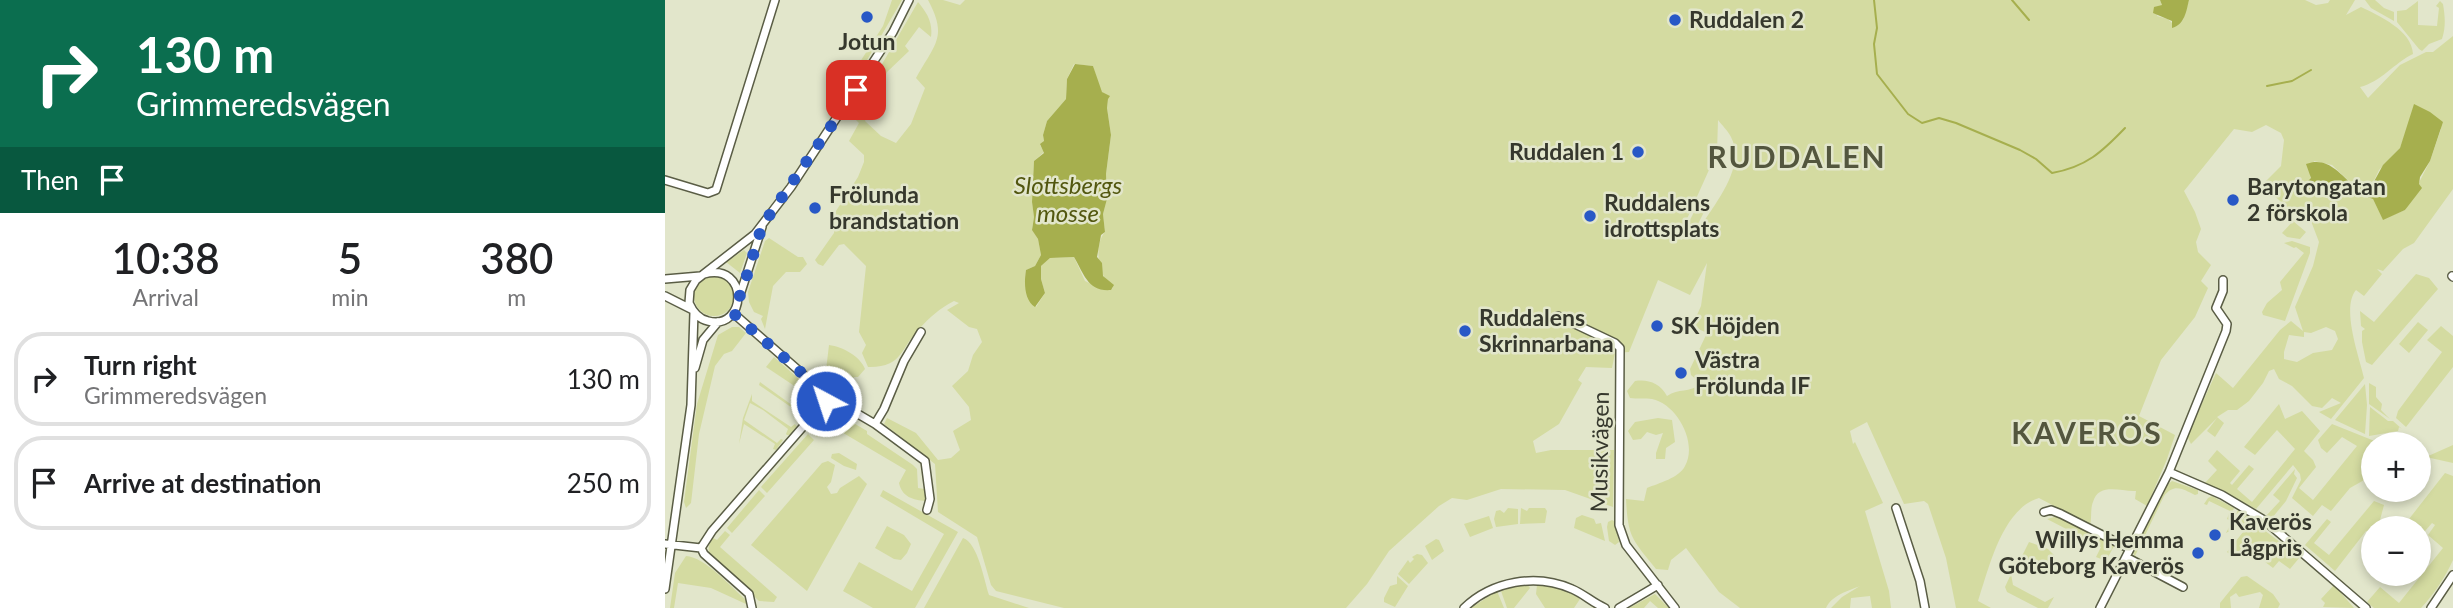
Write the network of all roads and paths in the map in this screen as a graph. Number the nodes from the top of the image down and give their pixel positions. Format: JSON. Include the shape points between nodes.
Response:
{"nodes":[{"id":1,"x":775,"y":0,"type":"edge"},
{"id":2,"x":909,"y":0,"type":"edge"},
{"id":3,"x":665,"y":180,"type":"edge"},
{"id":4,"x":762,"y":226,"type":"junction"},
{"id":5,"x":702,"y":275,"type":"junction"},
{"id":6,"x":665,"y":279,"type":"edge"},
{"id":7,"x":2223,"y":280,"type":"dead end"},
{"id":8,"x":665,"y":296,"type":"edge"},
{"id":9,"x":739,"y":298,"type":"junction"},
{"id":10,"x":693,"y":310,"type":"junction"},
{"id":11,"x":733,"y":313,"type":"junction"},
{"id":12,"x":1558,"y":316,"type":"dead end"},
{"id":13,"x":718,"y":322,"type":"junction"},
{"id":14,"x":921,"y":332,"type":"dead end"},
{"id":15,"x":692,"y":379,"type":"junction"},
{"id":16,"x":829,"y":397,"type":"junction"},
{"id":17,"x":875,"y":424,"type":"junction"},
{"id":18,"x":2169,"y":472,"type":"junction"},
{"id":19,"x":1896,"y":508,"type":"dead end"},
{"id":20,"x":927,"y":510,"type":"dead end"},
{"id":21,"x":2044,"y":512,"type":"dead end"},
{"id":22,"x":668,"y":544,"type":"edge"},
{"id":23,"x":701,"y":548,"type":"junction"},
{"id":24,"x":2130,"y":549,"type":"junction"},
{"id":25,"x":2126,"y":557,"type":"junction"},
{"id":26,"x":2453,"y":575,"type":"edge"},
{"id":27,"x":1658,"y":585,"type":"junction"},
{"id":28,"x":2183,"y":587,"type":"dead end"},
{"id":29,"x":665,"y":589,"type":"edge"},
{"id":30,"x":752,"y":608,"type":"edge"},
{"id":31,"x":1464,"y":608,"type":"edge"},
{"id":32,"x":1605,"y":608,"type":"edge"},
{"id":33,"x":1619,"y":608,"type":"edge"},
{"id":34,"x":1675,"y":608,"type":"edge"},
{"id":35,"x":1924,"y":608,"type":"edge"},
{"id":36,"x":2099,"y":608,"type":"edge"},
{"id":37,"x":2367,"y":608,"type":"edge"},
{"id":38,"x":2431,"y":608,"type":"edge"}],
"edges":[{"from":1,"to":3,"type":"street","via":[[716,190],[708,193]]},
{"from":2,"to":4,"type":"street","via":[[847,104]]},
{"from":4,"to":5,"type":"street"},
{"from":4,"to":9,"type":"street"},
{"from":5,"to":6,"type":"street"},
{"from":5,"to":9,"type":"street","via":[[725,274],[735,284]]},
{"from":5,"to":10,"type":"street","via":[[689,290]]},
{"from":7,"to":18,"type":"street","via":[[2216,308],[2227,324],[2226,331]]},
{"from":8,"to":10,"type":"street"},
{"from":9,"to":11,"type":"street"},
{"from":10,"to":13,"type":"street","via":[[707,321]]},
{"from":10,"to":15,"type":"street"},
{"from":11,"to":13,"type":"street"},
{"from":11,"to":16,"type":"street"},
{"from":12,"to":27,"type":"street","name":"Musikvägen","via":[[1619,348],[1619,525],[1626,545]]},
{"from":13,"to":15,"type":"street","via":[[703,340]]},
{"from":14,"to":17,"type":"street"},
{"from":15,"to":22,"type":"street"},
{"from":16,"to":17,"type":"street"},
{"from":16,"to":23,"type":"street"},
{"from":17,"to":20,"type":"street","via":[[925,461]]},
{"from":18,"to":24,"type":"street"},
{"from":18,"to":37,"type":"street","via":[[2264,520]]},
{"from":19,"to":35,"type":"street"},
{"from":21,"to":24,"type":"street","via":[[2061,514]]},
{"from":22,"to":23,"type":"street"},
{"from":22,"to":29,"type":"street"},
{"from":23,"to":30,"type":"street","via":[[749,594]]},
{"from":24,"to":25,"type":"street"},
{"from":25,"to":28,"type":"street"},
{"from":25,"to":36,"type":"street"},
{"from":26,"to":38,"type":"street"},
{"from":27,"to":33,"type":"street"},
{"from":27,"to":34,"type":"street","name":"Musikvägen"},
{"from":31,"to":32,"type":"street","via":[[1498,587],[1536,581],[1570,588]]}]}
